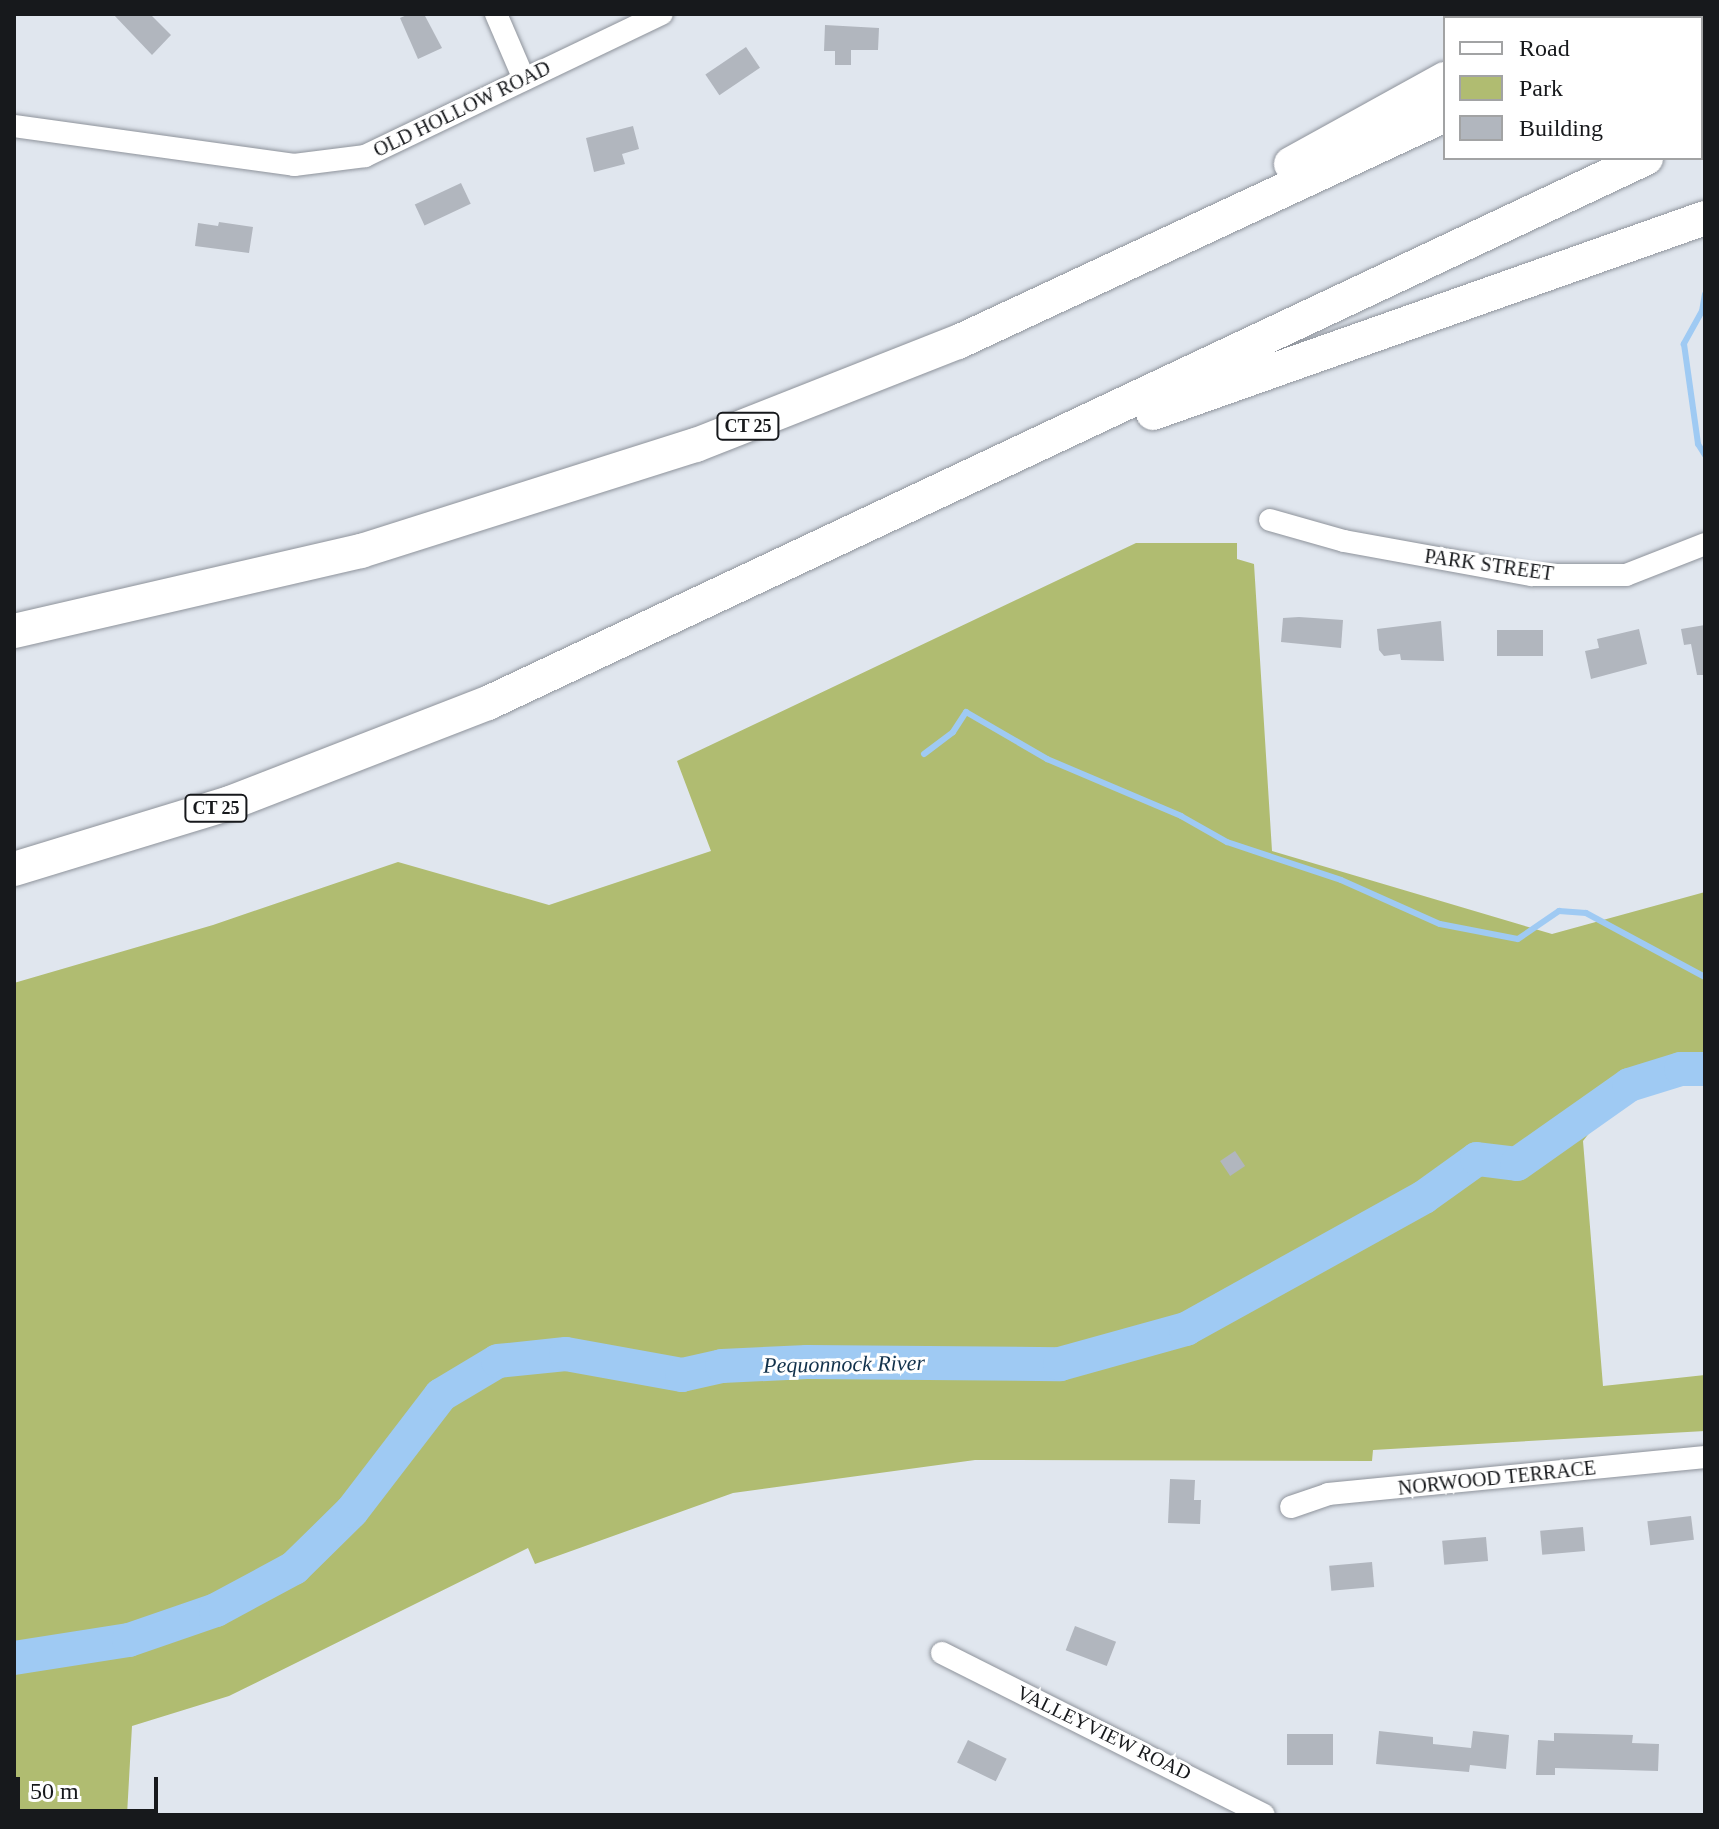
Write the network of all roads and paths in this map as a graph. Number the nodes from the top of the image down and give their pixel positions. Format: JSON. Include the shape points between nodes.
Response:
{"nodes":[{"id":1,"x":496,"y":14,"type":"edge"},
{"id":2,"x":662,"y":14,"type":"edge"},
{"id":3,"x":524,"y":79,"type":"junction"},
{"id":4,"x":1443,"y":80,"type":"edge"},
{"id":5,"x":1443,"y":116,"type":"edge"},
{"id":6,"x":14,"y":126,"type":"edge"},
{"id":7,"x":1642,"y":160,"type":"edge"},
{"id":8,"x":1705,"y":218,"type":"edge"},
{"id":9,"x":1022,"y":313,"type":"junction"},
{"id":10,"x":1270,"y":520,"type":"dead end"},
{"id":11,"x":862,"y":528,"type":"junction"},
{"id":12,"x":1703,"y":547,"type":"edge"},
{"id":13,"x":14,"y":631,"type":"edge"},
{"id":14,"x":14,"y":869,"type":"edge"},
{"id":15,"x":1705,"y":1457,"type":"edge"},
{"id":16,"x":1291,"y":1507,"type":"dead end"},
{"id":17,"x":942,"y":1653,"type":"dead end"},
{"id":18,"x":1264,"y":1815,"type":"edge"}],
"edges":[{"from":1,"to":3,"type":"street"},
{"from":2,"to":3,"type":"street","name":"OLD HOLLOW ROAD"},
{"from":3,"to":6,"type":"street","name":"OLD HOLLOW ROAD","via":[[365,156],[294,165]]},
{"from":4,"to":9,"type":"highway"},
{"from":5,"to":9,"type":"highway","number":"CT 25"},
{"from":7,"to":11,"type":"highway","number":"CT 25"},
{"from":8,"to":11,"type":"highway","via":[[1248,377]]},
{"from":9,"to":13,"type":"highway","number":"CT 25","via":[[766,419],[499,511],[281,572]]},
{"from":10,"to":12,"type":"street","name":"PARK STREET","via":[[1344,541],[1532,575],[1626,575]]},
{"from":11,"to":14,"type":"highway","number":"CT 25","via":[[500,698],[358,757],[163,825]]},
{"from":15,"to":16,"type":"street","name":"NORWOOD TERRACE","via":[[1328,1494]]},
{"from":17,"to":18,"type":"street","name":"VALLEYVIEW ROAD"}]}
